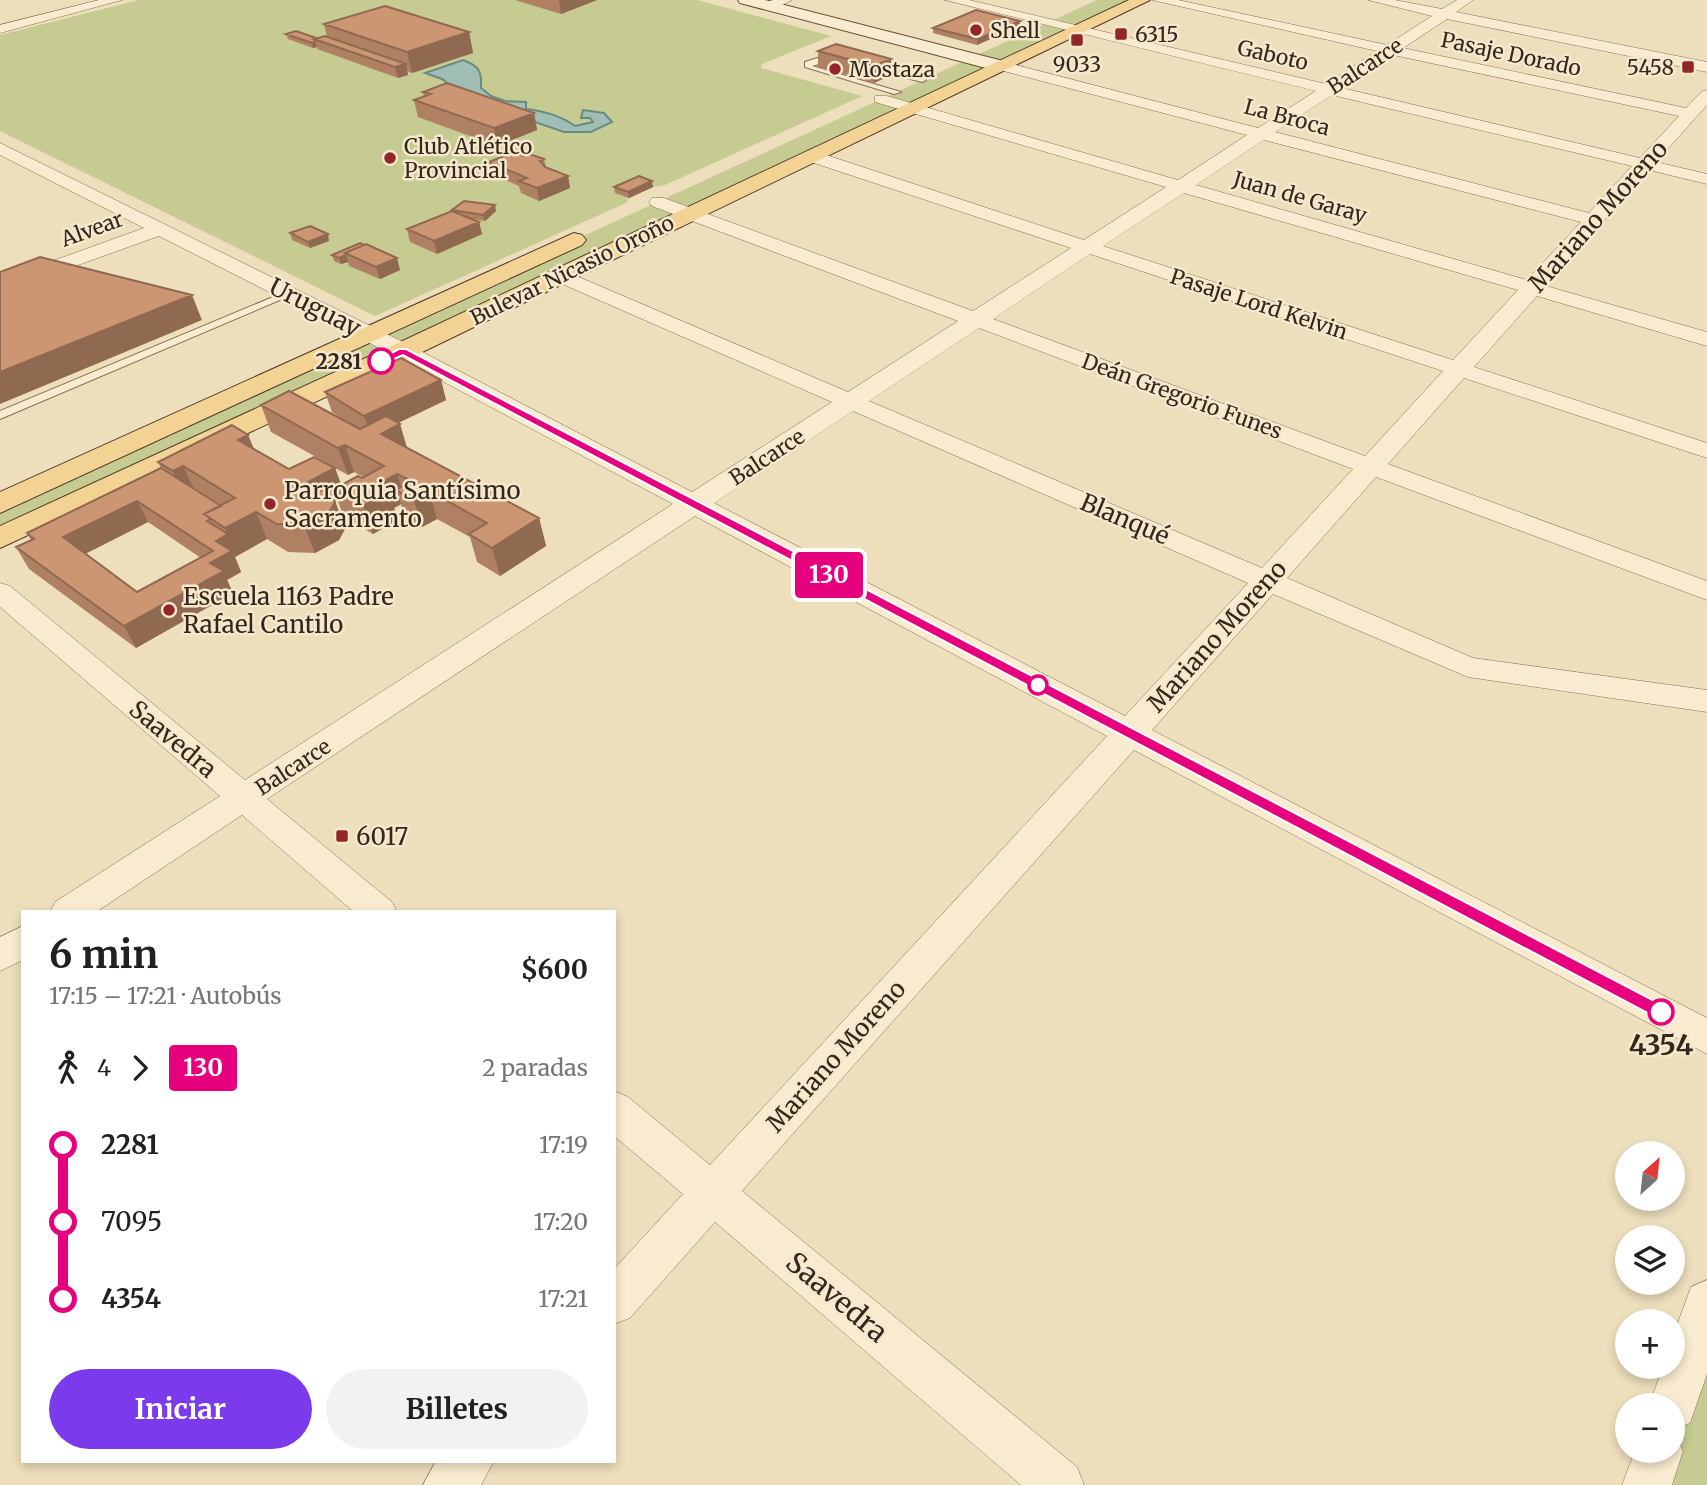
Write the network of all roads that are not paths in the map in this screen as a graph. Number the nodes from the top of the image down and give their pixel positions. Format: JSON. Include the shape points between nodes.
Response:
{"nodes":[{"id":1,"x":115,"y":0,"type":"edge"},
{"id":2,"x":747,"y":0,"type":"edge"},
{"id":3,"x":952,"y":0,"type":"edge"},
{"id":4,"x":1142,"y":0,"type":"edge"},
{"id":5,"x":1159,"y":0,"type":"edge"},
{"id":6,"x":1375,"y":0,"type":"edge"},
{"id":7,"x":1465,"y":0,"type":"edge"},
{"id":8,"x":777,"y":3,"type":"edge"},
{"id":9,"x":1074,"y":11,"type":"dead end"},
{"id":10,"x":1444,"y":14,"type":"junction"},
{"id":11,"x":1047,"y":23,"type":"junction"},
{"id":12,"x":0,"y":29,"type":"edge"},
{"id":13,"x":1078,"y":30,"type":"junction"},
{"id":14,"x":1023,"y":34,"type":"dead end"},
{"id":15,"x":999,"y":45,"type":"dead end"},
{"id":16,"x":1390,"y":50,"type":"junction"},
{"id":17,"x":970,"y":58,"type":"junction"},
{"id":18,"x":850,"y":61,"type":"edge"},
{"id":19,"x":862,"y":64,"type":"edge"},
{"id":20,"x":1000,"y":66,"type":"junction"},
{"id":21,"x":1707,"y":67,"type":"edge"},
{"id":22,"x":922,"y":80,"type":"junction"},
{"id":23,"x":1329,"y":89,"type":"junction"},
{"id":24,"x":889,"y":96,"type":"junction"},
{"id":25,"x":1698,"y":104,"type":"edge"},
{"id":26,"x":912,"y":108,"type":"junction"},
{"id":27,"x":855,"y":111,"type":"dead end"},
{"id":28,"x":1261,"y":134,"type":"junction"},
{"id":29,"x":0,"y":148,"type":"edge"},
{"id":30,"x":811,"y":156,"type":"junction"},
{"id":31,"x":1644,"y":164,"type":"junction"},
{"id":32,"x":1707,"y":179,"type":"edge"},
{"id":33,"x":1180,"y":186,"type":"junction"},
{"id":34,"x":682,"y":190,"type":"dead end"},
{"id":35,"x":658,"y":202,"type":"junction"},
{"id":36,"x":633,"y":213,"type":"dead end"},
{"id":37,"x":690,"y":214,"type":"junction"},
{"id":38,"x":1593,"y":220,"type":"junction"},
{"id":39,"x":160,"y":229,"type":"junction"},
{"id":40,"x":596,"y":230,"type":"dead end"},
{"id":41,"x":1087,"y":247,"type":"junction"},
{"id":42,"x":560,"y":276,"type":"junction"},
{"id":43,"x":0,"y":287,"type":"edge"},
{"id":44,"x":1532,"y":288,"type":"junction"},
{"id":45,"x":289,"y":294,"type":"junction"},
{"id":46,"x":976,"y":320,"type":"junction"},
{"id":47,"x":370,"y":334,"type":"junction"},
{"id":48,"x":1707,"y":339,"type":"edge"},
{"id":49,"x":403,"y":351,"type":"junction"},
{"id":50,"x":1458,"y":369,"type":"junction"},
{"id":51,"x":851,"y":401,"type":"junction"},
{"id":52,"x":0,"y":415,"type":"edge"},
{"id":53,"x":1707,"y":451,"type":"edge"},
{"id":54,"x":1371,"y":466,"type":"junction"},
{"id":55,"x":0,"y":504,"type":"edge"},
{"id":56,"x":694,"y":504,"type":"junction"},
{"id":57,"x":0,"y":538,"type":"edge"},
{"id":58,"x":1267,"y":580,"type":"junction"},
{"id":59,"x":1707,"y":591,"type":"edge"},
{"id":60,"x":0,"y":592,"type":"edge"},
{"id":61,"x":1707,"y":701,"type":"edge"},
{"id":62,"x":1129,"y":733,"type":"junction"},
{"id":63,"x":244,"y":799,"type":"junction"},
{"id":64,"x":71,"y":910,"type":"edge"},
{"id":65,"x":377,"y":910,"type":"edge"},
{"id":66,"x":21,"y":942,"type":"edge"},
{"id":67,"x":0,"y":956,"type":"edge"},
{"id":68,"x":1707,"y":1037,"type":"edge"},
{"id":69,"x":616,"y":1112,"type":"edge"},
{"id":70,"x":713,"y":1193,"type":"junction"},
{"id":71,"x":616,"y":1300,"type":"edge"},
{"id":72,"x":1707,"y":1303,"type":"edge"},
{"id":73,"x":1677,"y":1393,"type":"edge"},
{"id":74,"x":468,"y":1463,"type":"edge"},
{"id":75,"x":1654,"y":1463,"type":"edge"},
{"id":76,"x":448,"y":1485,"type":"edge"},
{"id":77,"x":1059,"y":1485,"type":"edge"},
{"id":78,"x":1647,"y":1485,"type":"edge"}],
"edges":[{"from":1,"to":12,"type":"street"},
{"from":2,"to":8,"type":"street","name":"La Broca"},
{"from":3,"to":11,"type":"street","name":"Gaboto"},
{"from":4,"to":13,"type":"main road","name":"Bulevar Nicasio Oroño"},
{"from":5,"to":16,"type":"street","name":"Pasaje Dorado"},
{"from":6,"to":10,"type":"street"},
{"from":7,"to":10,"type":"street","name":"Balcarce"},
{"from":8,"to":17,"type":"street","name":"La Broca"},
{"from":9,"to":11,"type":"main road"},
{"from":10,"to":16,"type":"street","name":"Balcarce"},
{"from":10,"to":21,"type":"street"},
{"from":11,"to":13,"type":"street","name":"Gaboto"},
{"from":11,"to":14,"type":"main road"},
{"from":13,"to":20,"type":"main road","name":"Bulevar Nicasio Oroño"},
{"from":13,"to":23,"type":"street","name":"Gaboto"},
{"from":15,"to":17,"type":"main road"},
{"from":16,"to":23,"type":"street","name":"Balcarce"},
{"from":16,"to":25,"type":"street","name":"Pasaje Dorado"},
{"from":17,"to":20,"type":"street","name":"La Broca"},
{"from":17,"to":22,"type":"main road"},
{"from":18,"to":24,"type":"lane","via":[[827,57],[808,64]]},
{"from":19,"to":22,"type":"lane"},
{"from":20,"to":26,"type":"main road","name":"Bulevar Nicasio Oroño"},
{"from":20,"to":28,"type":"street","name":"La Broca"},
{"from":22,"to":24,"type":"main road"},
{"from":23,"to":28,"type":"street","name":"Balcarce"},
{"from":23,"to":31,"type":"street","name":"Gaboto"},
{"from":24,"to":26,"type":"street","name":"Juan de Garay"},
{"from":24,"to":27,"type":"main road"},
{"from":25,"to":31,"type":"street","name":"Mariano Moreno"},
{"from":26,"to":30,"type":"main road","name":"Bulevar Nicasio Oroño"},
{"from":26,"to":33,"type":"street","name":"Juan de Garay"},
{"from":28,"to":33,"type":"street","name":"Balcarce"},
{"from":28,"to":38,"type":"street","name":"La Broca"},
{"from":29,"to":39,"type":"street","name":"Uruguay"},
{"from":30,"to":37,"type":"main road","name":"Bulevar Nicasio Oroño"},
{"from":30,"to":41,"type":"street","name":"Pasaje Lord Kelvin"},
{"from":31,"to":32,"type":"street","name":"Gaboto"},
{"from":31,"to":38,"type":"street","name":"Mariano Moreno"},
{"from":33,"to":41,"type":"street","name":"Balcarce"},
{"from":33,"to":44,"type":"street","name":"Juan de Garay"},
{"from":34,"to":35,"type":"main road","name":"Bulevar Nicasio Oroño"},
{"from":35,"to":36,"type":"main road","name":"Bulevar Nicasio Oroño"},
{"from":35,"to":37,"type":"street","name":"Deán Gregorio Funes"},
{"from":37,"to":42,"type":"main road","name":"Bulevar Nicasio Oroño"},
{"from":37,"to":46,"type":"street","name":"Deán Gregorio Funes"},
{"from":38,"to":44,"type":"street","name":"Mariano Moreno"},
{"from":39,"to":43,"type":"street","name":"Alvear"},
{"from":39,"to":45,"type":"street","name":"Uruguay"},
{"from":40,"to":47,"type":"main road","name":"Bulevar Nicasio Oroño"},
{"from":41,"to":46,"type":"street","name":"Balcarce"},
{"from":41,"to":50,"type":"street","name":"Pasaje Lord Kelvin"},
{"from":42,"to":49,"type":"main road","name":"Bulevar Nicasio Oroño"},
{"from":42,"to":51,"type":"street","name":"Blanqué"},
{"from":44,"to":48,"type":"street","name":"Juan de Garay"},
{"from":44,"to":50,"type":"street","name":"Mariano Moreno"},
{"from":45,"to":47,"type":"street","name":"Uruguay"},
{"from":45,"to":52,"type":"lane"},
{"from":46,"to":51,"type":"street","name":"Balcarce"},
{"from":46,"to":54,"type":"street","name":"Deán Gregorio Funes"},
{"from":47,"to":49,"type":"street","name":"Uruguay"},
{"from":47,"to":55,"type":"main road","name":"Bulevar Nicasio Oroño"},
{"from":49,"to":56,"type":"street","name":"Uruguay"},
{"from":49,"to":57,"type":"main road","name":"Bulevar Nicasio Oroño"},
{"from":50,"to":53,"type":"street","name":"Pasaje Lord Kelvin"},
{"from":50,"to":54,"type":"street","name":"Mariano Moreno"},
{"from":51,"to":56,"type":"street","name":"Balcarce"},
{"from":51,"to":58,"type":"street","name":"Blanqué"},
{"from":54,"to":58,"type":"street","name":"Mariano Moreno"},
{"from":54,"to":59,"type":"street","name":"Deán Gregorio Funes"},
{"from":56,"to":62,"type":"street","name":"Uruguay"},
{"from":56,"to":63,"type":"street","name":"Balcarce"},
{"from":58,"to":61,"type":"street","name":"Blanqué","via":[[1468,667]]},
{"from":58,"to":62,"type":"street","name":"Mariano Moreno"},
{"from":60,"to":63,"type":"street","name":"Saavedra"},
{"from":62,"to":68,"type":"street","name":"Uruguay"},
{"from":62,"to":70,"type":"street","name":"Mariano Moreno"},
{"from":63,"to":64,"type":"street","name":"Balcarce"},
{"from":63,"to":65,"type":"street","name":"Saavedra"},
{"from":66,"to":67,"type":"street"},
{"from":69,"to":70,"type":"street","name":"Saavedra"},
{"from":70,"to":71,"type":"street","name":"Mariano Moreno"},
{"from":70,"to":77,"type":"street","name":"Saavedra"},
{"from":72,"to":73,"type":"street"},
{"from":74,"to":76,"type":"street"},
{"from":75,"to":78,"type":"street"}]}
